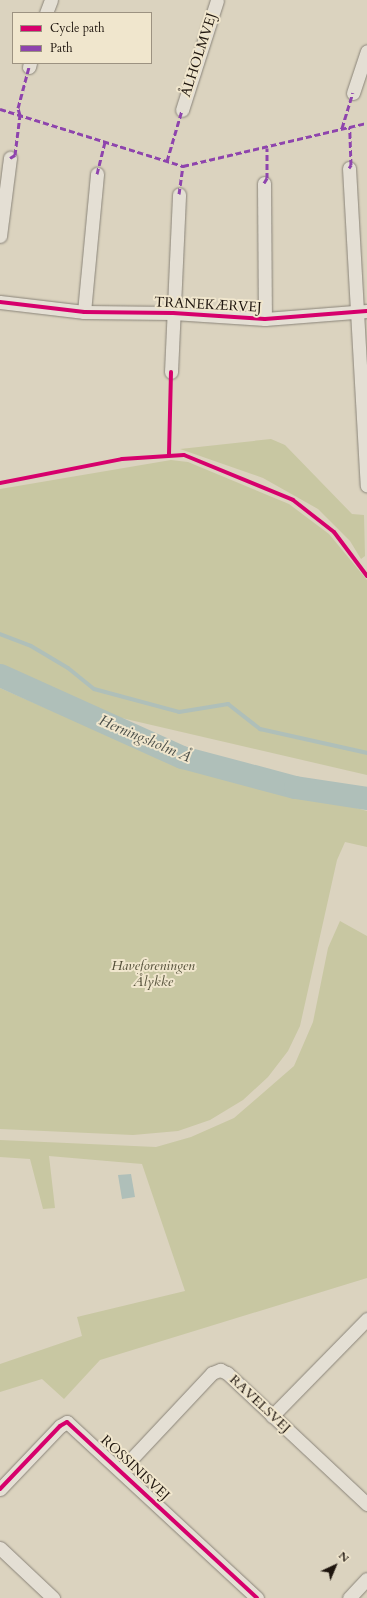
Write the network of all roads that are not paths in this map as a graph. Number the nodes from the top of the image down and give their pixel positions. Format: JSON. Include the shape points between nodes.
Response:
{"nodes":[{"id":1,"x":51,"y":0,"type":"edge"},
{"id":2,"x":217,"y":0,"type":"edge"},
{"id":3,"x":46,"y":12,"type":"edge"},
{"id":4,"x":367,"y":51,"type":"edge"},
{"id":5,"x":353,"y":93,"type":"dead end"},
{"id":6,"x":182,"y":110,"type":"dead end"},
{"id":7,"x":10,"y":158,"type":"dead end"},
{"id":8,"x":349,"y":168,"type":"dead end"},
{"id":9,"x":97,"y":174,"type":"dead end"},
{"id":10,"x":264,"y":183,"type":"dead end"},
{"id":11,"x":179,"y":194,"type":"dead end"},
{"id":12,"x":0,"y":236,"type":"edge"},
{"id":13,"x":0,"y":302,"type":"edge"},
{"id":14,"x":84,"y":312,"type":"junction"},
{"id":15,"x":362,"y":312,"type":"edge"},
{"id":16,"x":174,"y":313,"type":"junction"},
{"id":17,"x":265,"y":319,"type":"junction"},
{"id":18,"x":171,"y":372,"type":"dead end"},
{"id":19,"x":367,"y":485,"type":"edge"},
{"id":20,"x":367,"y":1319,"type":"edge"},
{"id":21,"x":272,"y":1416,"type":"junction"},
{"id":22,"x":121,"y":1470,"type":"junction"},
{"id":23,"x":0,"y":1490,"type":"edge"},
{"id":24,"x":367,"y":1504,"type":"edge"},
{"id":25,"x":0,"y":1548,"type":"edge"},
{"id":26,"x":367,"y":1579,"type":"edge"},
{"id":27,"x":53,"y":1598,"type":"edge"},
{"id":28,"x":257,"y":1598,"type":"edge"},
{"id":29,"x":349,"y":1598,"type":"edge"}],
"edges":[{"from":1,"to":3,"type":"street"},
{"from":2,"to":6,"type":"street","name":"ÅLHOLMVEJ"},
{"from":4,"to":5,"type":"street"},
{"from":7,"to":12,"type":"street"},
{"from":8,"to":15,"type":"street"},
{"from":9,"to":14,"type":"street"},
{"from":10,"to":17,"type":"street","name":"TRANEKÆRVEJ"},
{"from":11,"to":16,"type":"street","name":"TRANEKÆRVEJ"},
{"from":13,"to":14,"type":"street","name":"TRANEKÆRVEJ"},
{"from":14,"to":16,"type":"street","name":"TRANEKÆRVEJ"},
{"from":15,"to":17,"type":"street","name":"TRANEKÆRVEJ"},
{"from":15,"to":19,"type":"street"},
{"from":16,"to":17,"type":"street","name":"TRANEKÆRVEJ"},
{"from":16,"to":18,"type":"street","name":"TRANEKÆRVEJ"},
{"from":20,"to":21,"type":"street"},
{"from":21,"to":22,"type":"street","name":"RAVELSVEJ","via":[[227,1373],[220,1370],[212,1373]]},
{"from":21,"to":24,"type":"street","name":"RAVELSVEJ"},
{"from":22,"to":23,"type":"street","name":"ROSSINISVEJ","via":[[67,1422],[60,1426]]},
{"from":22,"to":28,"type":"street","name":"ROSSINISVEJ"},
{"from":25,"to":27,"type":"street"},
{"from":26,"to":29,"type":"street"}]}
